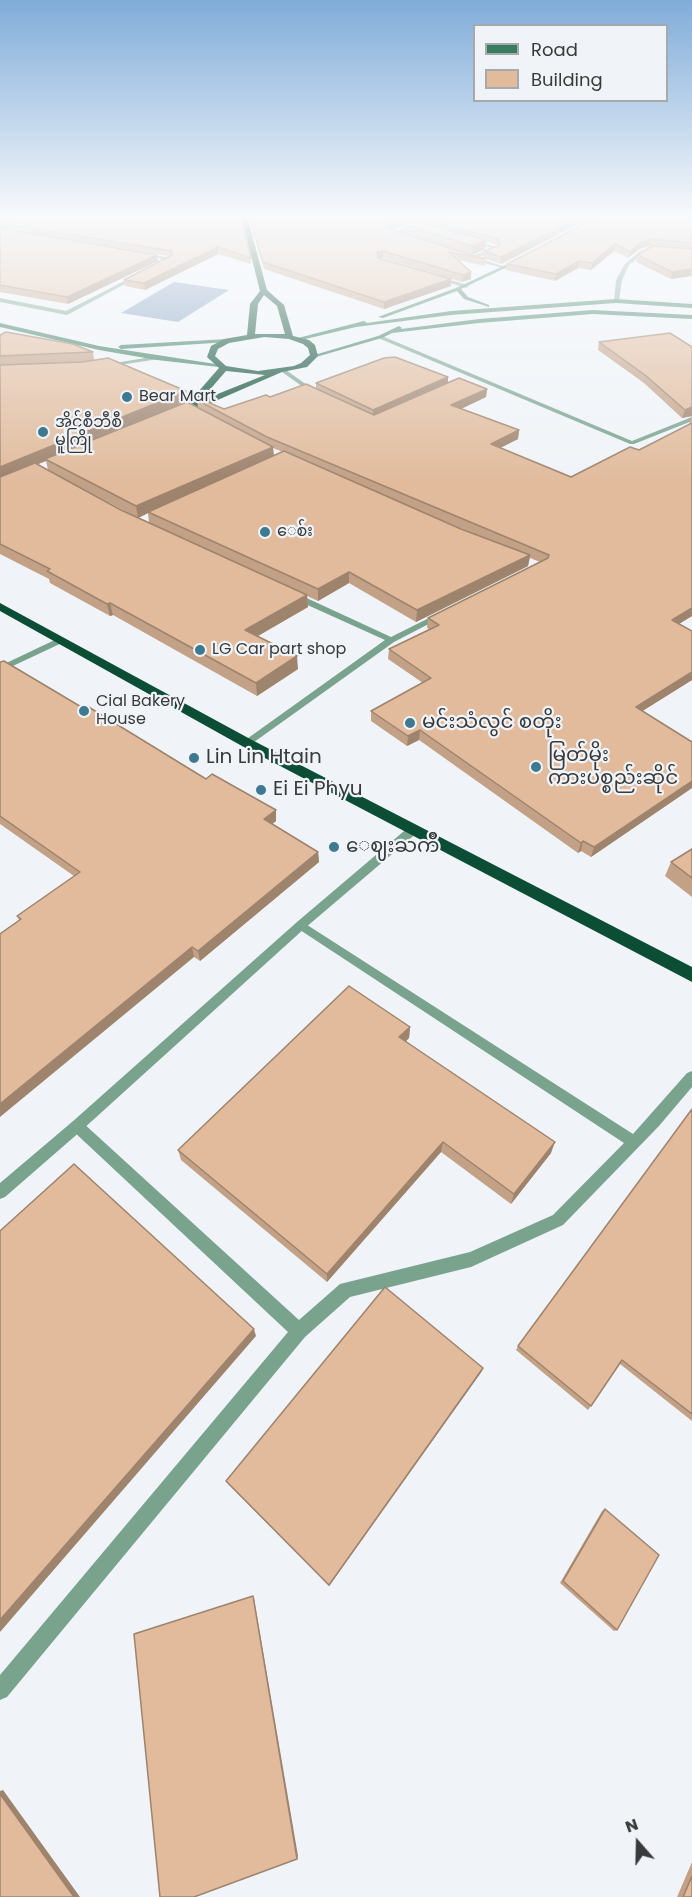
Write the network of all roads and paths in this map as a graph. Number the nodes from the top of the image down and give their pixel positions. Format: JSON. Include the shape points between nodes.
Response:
{"nodes":[{"id":1,"x":23,"y":305,"type":"edge"},
{"id":2,"x":83,"y":305,"type":"edge"},
{"id":3,"x":254,"y":305,"type":"edge"},
{"id":4,"x":279,"y":305,"type":"edge"},
{"id":5,"x":417,"y":305,"type":"edge"},
{"id":6,"x":433,"y":305,"type":"edge"},
{"id":7,"x":488,"y":305,"type":"edge"},
{"id":8,"x":557,"y":305,"type":"edge"},
{"id":9,"x":670,"y":305,"type":"edge"},
{"id":10,"x":692,"y":306,"type":"edge"},
{"id":11,"x":499,"y":308,"type":"junction"},
{"id":12,"x":692,"y":317,"type":"edge"},
{"id":13,"x":416,"y":318,"type":"junction"},
{"id":14,"x":512,"y":318,"type":"junction"},
{"id":15,"x":0,"y":325,"type":"edge"},
{"id":16,"x":358,"y":326,"type":"junction"},
{"id":17,"x":393,"y":332,"type":"junction"},
{"id":18,"x":251,"y":336,"type":"junction"},
{"id":19,"x":380,"y":337,"type":"junction"},
{"id":20,"x":294,"y":338,"type":"junction"},
{"id":21,"x":227,"y":341,"type":"junction"},
{"id":22,"x":99,"y":348,"type":"junction"},
{"id":23,"x":314,"y":356,"type":"junction"},
{"id":24,"x":157,"y":358,"type":"junction"},
{"id":25,"x":96,"y":366,"type":"edge"},
{"id":26,"x":221,"y":366,"type":"junction"},
{"id":27,"x":281,"y":372,"type":"junction"},
{"id":28,"x":473,"y":376,"type":"junction"},
{"id":29,"x":463,"y":381,"type":"edge"},
{"id":30,"x":323,"y":397,"type":"edge"},
{"id":31,"x":189,"y":409,"type":"junction"},
{"id":32,"x":178,"y":413,"type":"edge"},
{"id":33,"x":199,"y":414,"type":"edge"},
{"id":34,"x":692,"y":419,"type":"edge"},
{"id":35,"x":286,"y":592,"type":"edge"},
{"id":36,"x":0,"y":606,"type":"edge"},
{"id":37,"x":444,"y":614,"type":"edge"},
{"id":38,"x":61,"y":640,"type":"junction"},
{"id":39,"x":391,"y":640,"type":"junction"},
{"id":40,"x":0,"y":669,"type":"edge"},
{"id":41,"x":247,"y":743,"type":"junction"},
{"id":42,"x":414,"y":829,"type":"junction"},
{"id":43,"x":301,"y":925,"type":"junction"},
{"id":44,"x":692,"y":975,"type":"edge"},
{"id":45,"x":692,"y":1077,"type":"edge"},
{"id":46,"x":77,"y":1126,"type":"junction"},
{"id":47,"x":634,"y":1142,"type":"junction"},
{"id":48,"x":0,"y":1192,"type":"edge"},
{"id":49,"x":298,"y":1331,"type":"junction"},
{"id":50,"x":0,"y":1690,"type":"edge"}],
"edges":[{"from":1,"to":2,"type":"street","via":[[67,313]]},
{"from":3,"to":18,"type":"highway"},
{"from":4,"to":20,"type":"highway"},
{"from":5,"to":16,"type":"main road"},
{"from":6,"to":13,"type":"main road"},
{"from":7,"to":11,"type":"main road"},
{"from":8,"to":11,"type":"main road"},
{"from":9,"to":10,"type":"main road"},
{"from":11,"to":13,"type":"main road"},
{"from":11,"to":14,"type":"main road"},
{"from":12,"to":14,"type":"main road","via":[[593,312]]},
{"from":13,"to":16,"type":"main road"},
{"from":13,"to":17,"type":"main road"},
{"from":14,"to":17,"type":"main road"},
{"from":15,"to":22,"type":"main road"},
{"from":16,"to":20,"type":"main road"},
{"from":17,"to":19,"type":"main road"},
{"from":18,"to":20,"type":"highway"},
{"from":18,"to":21,"type":"highway"},
{"from":19,"to":23,"type":"main road"},
{"from":19,"to":28,"type":"street"},
{"from":20,"to":23,"type":"highway","via":[[312,347]]},
{"from":21,"to":22,"type":"main road"},
{"from":21,"to":26,"type":"highway","via":[[214,348],[211,357]]},
{"from":22,"to":24,"type":"main road"},
{"from":23,"to":27,"type":"highway","via":[[304,365]]},
{"from":24,"to":25,"type":"street"},
{"from":24,"to":26,"type":"main road"},
{"from":26,"to":27,"type":"highway","via":[[239,372]]},
{"from":26,"to":31,"type":"highway"},
{"from":27,"to":30,"type":"street"},
{"from":27,"to":31,"type":"highway"},
{"from":28,"to":29,"type":"street"},
{"from":28,"to":34,"type":"street","via":[[632,443]]},
{"from":31,"to":32,"type":"highway"},
{"from":31,"to":33,"type":"street"},
{"from":35,"to":39,"type":"street"},
{"from":36,"to":38,"type":"highway"},
{"from":37,"to":39,"type":"street"},
{"from":38,"to":40,"type":"street"},
{"from":38,"to":41,"type":"highway"},
{"from":39,"to":41,"type":"street"},
{"from":41,"to":42,"type":"highway"},
{"from":42,"to":43,"type":"street"},
{"from":42,"to":44,"type":"highway"},
{"from":43,"to":46,"type":"street"},
{"from":43,"to":47,"type":"street"},
{"from":45,"to":47,"type":"street"},
{"from":46,"to":48,"type":"street"},
{"from":46,"to":49,"type":"street"},
{"from":47,"to":49,"type":"street","via":[[558,1220],[471,1259],[346,1290]]},
{"from":49,"to":50,"type":"street"}]}
